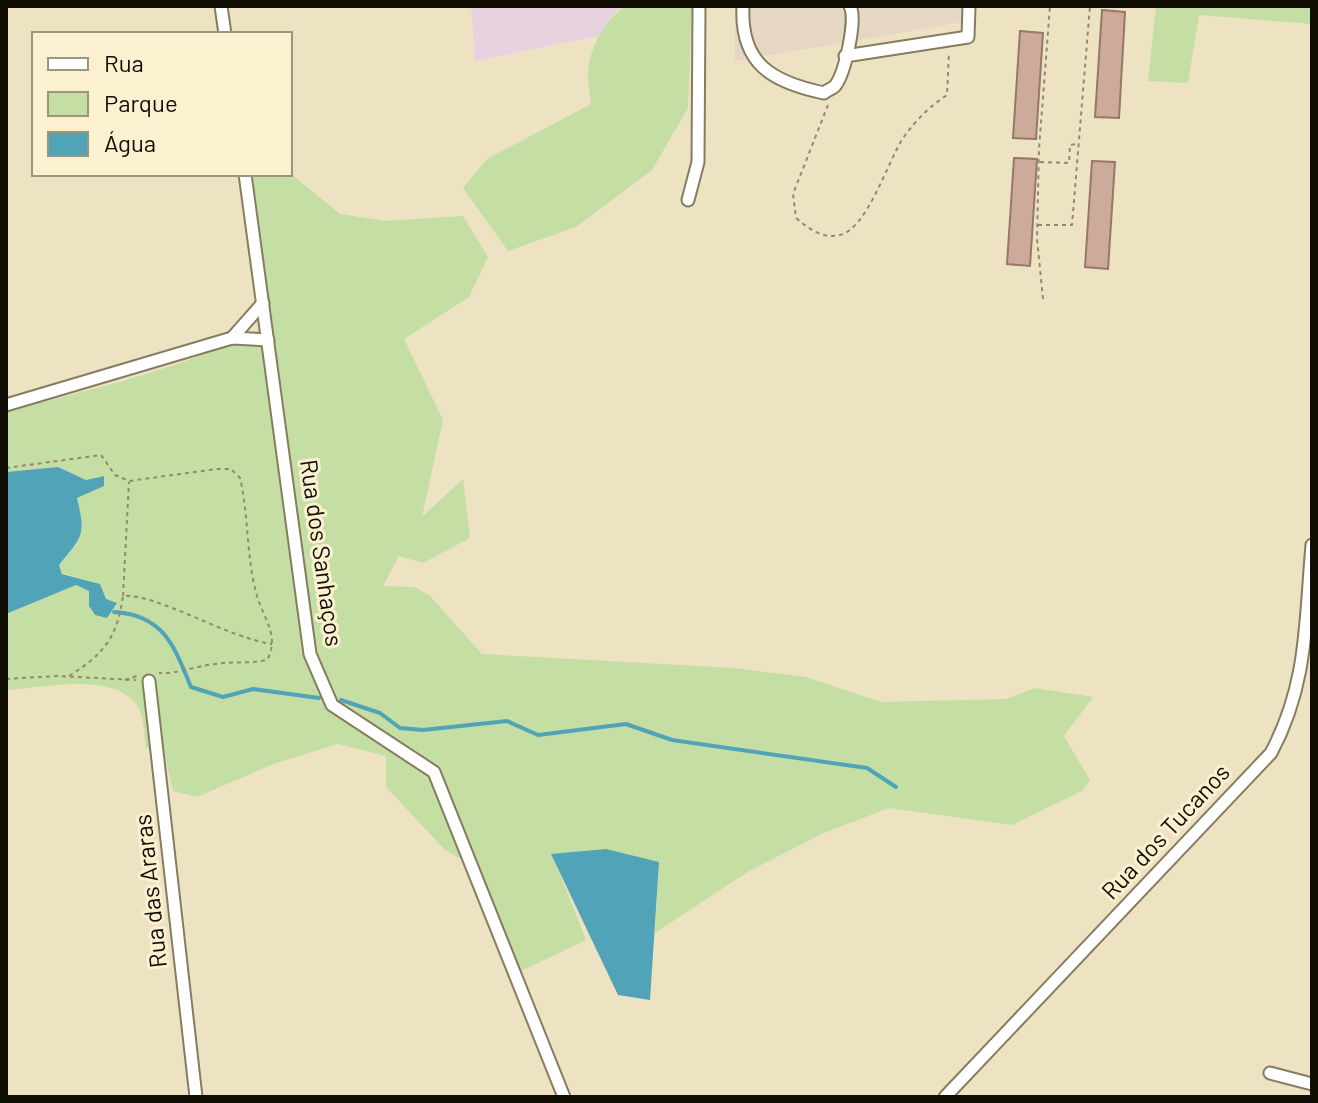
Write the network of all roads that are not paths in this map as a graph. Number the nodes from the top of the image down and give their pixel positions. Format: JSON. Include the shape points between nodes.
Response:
{"nodes":[{"id":1,"x":221,"y":6,"type":"edge"},
{"id":2,"x":699,"y":6,"type":"edge"},
{"id":3,"x":743,"y":6,"type":"edge"},
{"id":4,"x":850,"y":6,"type":"edge"},
{"id":5,"x":969,"y":6,"type":"edge"},
{"id":6,"x":225,"y":32,"type":"edge"},
{"id":7,"x":845,"y":56,"type":"junction"},
{"id":8,"x":245,"y":176,"type":"edge"},
{"id":9,"x":688,"y":200,"type":"dead end"},
{"id":10,"x":263,"y":303,"type":"junction"},
{"id":11,"x":232,"y":338,"type":"junction"},
{"id":12,"x":268,"y":340,"type":"junction"},
{"id":13,"x":6,"y":405,"type":"edge"},
{"id":14,"x":1312,"y":545,"type":"edge"},
{"id":15,"x":149,"y":681,"type":"road end"},
{"id":16,"x":1270,"y":1073,"type":"dead end"},
{"id":17,"x":1312,"y":1084,"type":"edge"},
{"id":18,"x":196,"y":1097,"type":"edge"},
{"id":19,"x":564,"y":1097,"type":"edge"},
{"id":20,"x":945,"y":1097,"type":"edge"}],
"edges":[{"from":1,"to":6,"type":"street"},
{"from":2,"to":9,"type":"street","via":[[698,162]]},
{"from":3,"to":7,"type":"street","via":[[747,45],[759,67],[801,88],[824,93],[835,86]]},
{"from":4,"to":7,"type":"street","via":[[855,16]]},
{"from":5,"to":7,"type":"street","via":[[968,37]]},
{"from":8,"to":10,"type":"street","name":"Rua dos Sanhaços"},
{"from":10,"to":11,"type":"street"},
{"from":10,"to":12,"type":"street","name":"Rua dos Sanhaços"},
{"from":11,"to":12,"type":"street"},
{"from":11,"to":13,"type":"street"},
{"from":12,"to":19,"type":"street","name":"Rua dos Sanhaços","via":[[310,654],[332,705],[434,772]]},
{"from":14,"to":20,"type":"street","name":"Rua dos Tucanos","via":[[1300,681],[1290,717],[1271,753]]},
{"from":15,"to":18,"type":"street","name":"Rua das Araras"},
{"from":16,"to":17,"type":"street"}]}
